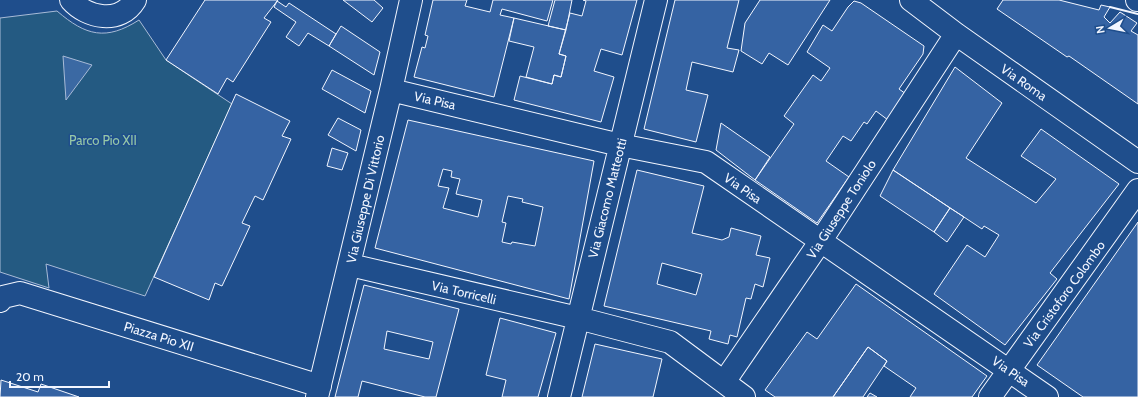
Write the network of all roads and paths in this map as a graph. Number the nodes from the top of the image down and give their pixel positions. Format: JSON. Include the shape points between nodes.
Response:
{"nodes":[{"id":1,"x":71,"y":0,"type":"edge"},
{"id":2,"x":135,"y":0,"type":"edge"},
{"id":3,"x":411,"y":0,"type":"edge"},
{"id":4,"x":656,"y":0,"type":"edge"},
{"id":5,"x":911,"y":0,"type":"edge"},
{"id":6,"x":956,"y":34,"type":"junction"},
{"id":7,"x":391,"y":90,"type":"junction"},
{"id":8,"x":620,"y":144,"type":"junction"},
{"id":9,"x":1138,"y":162,"type":"edge"},
{"id":10,"x":1138,"y":190,"type":"edge"},
{"id":11,"x":820,"y":242,"type":"junction"},
{"id":12,"x":350,"y":265,"type":"junction"},
{"id":13,"x":0,"y":301,"type":"edge"},
{"id":14,"x":578,"y":318,"type":"junction"},
{"id":15,"x":1009,"y":370,"type":"junction"},
{"id":16,"x":724,"y":382,"type":"junction"},
{"id":17,"x":318,"y":392,"type":"edge"},
{"id":18,"x":559,"y":397,"type":"edge"},
{"id":19,"x":744,"y":397,"type":"edge"},
{"id":20,"x":990,"y":397,"type":"edge"},
{"id":21,"x":1047,"y":397,"type":"edge"}],
"edges":[{"from":1,"to":2,"type":"street","via":[[79,8],[101,17],[113,16],[124,11]]},
{"from":3,"to":7,"type":"street","name":"Via Giuseppe Di Vittorio"},
{"from":4,"to":8,"type":"street","name":"Via Giacomo Matteotti"},
{"from":5,"to":6,"type":"street","name":"Via Roma"},
{"from":6,"to":9,"type":"street","name":"Via Roma"},
{"from":6,"to":11,"type":"street","name":"Via Giuseppe Toniolo"},
{"from":7,"to":8,"type":"street","name":"Via Pisa"},
{"from":7,"to":12,"type":"street","name":"Via Giuseppe Di Vittorio"},
{"from":8,"to":11,"type":"street","name":"Via Pisa","via":[[706,162]]},
{"from":8,"to":14,"type":"street","name":"Via Giacomo Matteotti"},
{"from":10,"to":15,"type":"street","name":"Via Cristoforo Colombo"},
{"from":11,"to":15,"type":"street","name":"Via Pisa"},
{"from":11,"to":16,"type":"street","name":"Via Giuseppe Toniolo"},
{"from":12,"to":14,"type":"street","name":"Via Torricelli"},
{"from":12,"to":17,"type":"street","name":"Via Giuseppe Di Vittorio"},
{"from":13,"to":17,"type":"street","name":"Piazza Pio XII","via":[[3,297],[20,293]]},
{"from":14,"to":16,"type":"street","name":"Via Torricelli","via":[[670,342]]},
{"from":14,"to":18,"type":"street","name":"Via Giacomo Matteotti"},
{"from":15,"to":20,"type":"street","name":"Via Cristoforo Colombo"},
{"from":15,"to":21,"type":"street","name":"Via Pisa"},
{"from":16,"to":19,"type":"street","name":"Via Torricelli"}]}
